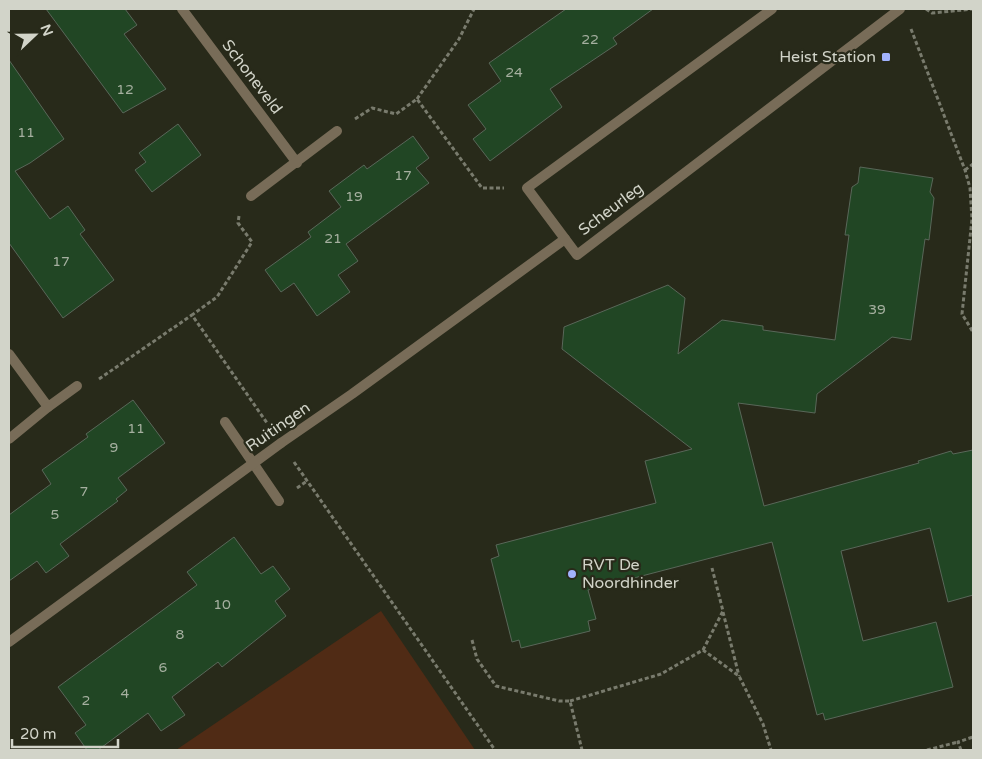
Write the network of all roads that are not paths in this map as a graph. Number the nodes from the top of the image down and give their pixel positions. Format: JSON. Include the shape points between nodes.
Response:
{"nodes":[{"id":1,"x":182,"y":9,"type":"edge"},
{"id":2,"x":772,"y":9,"type":"edge"},
{"id":3,"x":898,"y":10,"type":"edge"},
{"id":4,"x":337,"y":131,"type":"road end"},
{"id":5,"x":297,"y":163,"type":"junction"},
{"id":6,"x":251,"y":196,"type":"road end"},
{"id":7,"x":565,"y":239,"type":"junction"},
{"id":8,"x":9,"y":354,"type":"edge"},
{"id":9,"x":76,"y":386,"type":"road end"},
{"id":10,"x":48,"y":407,"type":"junction"},
{"id":11,"x":225,"y":422,"type":"dead end"},
{"id":12,"x":9,"y":439,"type":"edge"},
{"id":13,"x":253,"y":463,"type":"junction"},
{"id":14,"x":279,"y":501,"type":"dead end"},
{"id":15,"x":9,"y":642,"type":"edge"}],
"edges":[{"from":1,"to":5,"type":"street","name":"Schoneveld"},
{"from":2,"to":7,"type":"street","name":"Scheurleg","via":[[528,188]]},
{"from":3,"to":7,"type":"street","name":"Scheurleg","via":[[577,255]]},
{"from":4,"to":5,"type":"street"},
{"from":5,"to":6,"type":"street"},
{"from":7,"to":13,"type":"street","name":"Ruitingen"},
{"from":8,"to":10,"type":"street"},
{"from":9,"to":10,"type":"street"},
{"from":10,"to":12,"type":"street"},
{"from":11,"to":13,"type":"street"},
{"from":13,"to":14,"type":"street"},
{"from":13,"to":15,"type":"street","name":"Ruitingen"}]}
